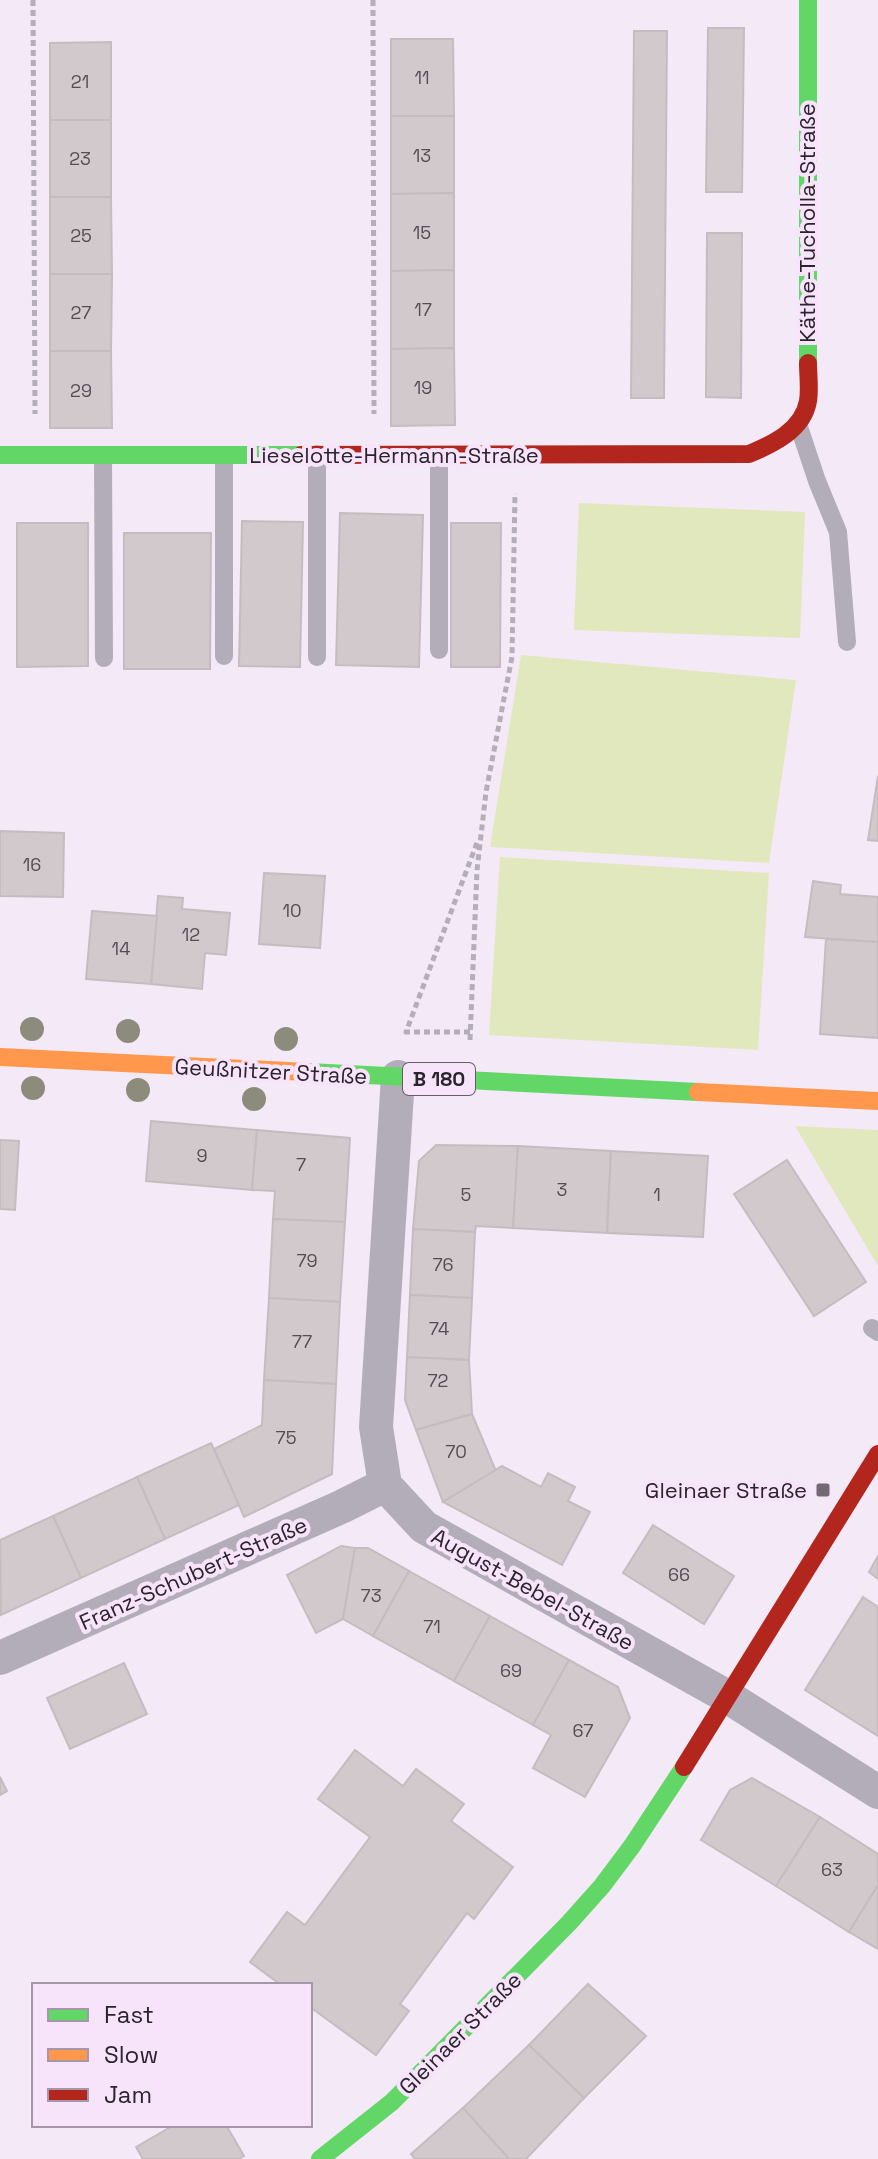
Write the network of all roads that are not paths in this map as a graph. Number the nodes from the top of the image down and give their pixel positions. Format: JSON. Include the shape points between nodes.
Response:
{"nodes":[{"id":1,"x":808,"y":0,"type":"edge"},
{"id":2,"x":798,"y":424,"type":"junction"},
{"id":3,"x":784,"y":439,"type":"joint"},
{"id":4,"x":317,"y":454,"type":"junction"},
{"id":5,"x":0,"y":455,"type":"edge"},
{"id":6,"x":103,"y":455,"type":"junction"},
{"id":7,"x":224,"y":455,"type":"junction"},
{"id":8,"x":439,"y":455,"type":"junction"},
{"id":9,"x":847,"y":642,"type":"dead end"},
{"id":10,"x":439,"y":650,"type":"dead end"},
{"id":11,"x":224,"y":656,"type":"dead end"},
{"id":12,"x":317,"y":657,"type":"dead end"},
{"id":13,"x":104,"y":658,"type":"dead end"},
{"id":14,"x":0,"y":1057,"type":"edge"},
{"id":15,"x":398,"y":1077,"type":"junction"},
{"id":16,"x":878,"y":1101,"type":"edge"},
{"id":17,"x":878,"y":1454,"type":"edge"},
{"id":18,"x":385,"y":1485,"type":"junction"},
{"id":19,"x":0,"y":1658,"type":"edge"},
{"id":20,"x":728,"y":1697,"type":"junction"},
{"id":21,"x":878,"y":1792,"type":"edge"},
{"id":22,"x":320,"y":2159,"type":"edge"}],
"edges":[{"from":1,"to":2,"type":"street","name":"Käthe-Tucholla-Straße","via":[[808,402]]},
{"from":2,"to":3,"type":"street","name":"Käthe-Tucholla-Straße"},
{"from":2,"to":9,"type":"lane","via":[[838,532]]},
{"from":3,"to":8,"type":"street","name":"Lieselotte-Hermann-Straße","via":[[749,454]]},
{"from":4,"to":7,"type":"street","name":"Lieselotte-Hermann-Straße"},
{"from":4,"to":8,"type":"street","name":"Lieselotte-Hermann-Straße"},
{"from":4,"to":12,"type":"lane"},
{"from":5,"to":6,"type":"street","name":"Lieselotte-Hermann-Straße"},
{"from":6,"to":7,"type":"street","name":"Lieselotte-Hermann-Straße"},
{"from":6,"to":13,"type":"lane"},
{"from":7,"to":11,"type":"lane"},
{"from":8,"to":10,"type":"lane"},
{"from":14,"to":15,"type":"street","name":"Geußnitzer Straße","number":"B 180"},
{"from":15,"to":16,"type":"street","name":"Geußnitzer Straße","number":"B 180"},
{"from":15,"to":18,"type":"street","via":[[376,1427]]},
{"from":17,"to":20,"type":"street","name":"Gleinaer Straße"},
{"from":18,"to":19,"type":"street","name":"Franz-Schubert-Straße"},
{"from":18,"to":20,"type":"street","name":"August-Bebel-Straße","via":[[424,1527]]},
{"from":20,"to":21,"type":"street","name":"August-Bebel-Straße"},
{"from":20,"to":22,"type":"street","name":"Gleinaer Straße","via":[[632,1846],[585,1904],[392,2102]]}]}
